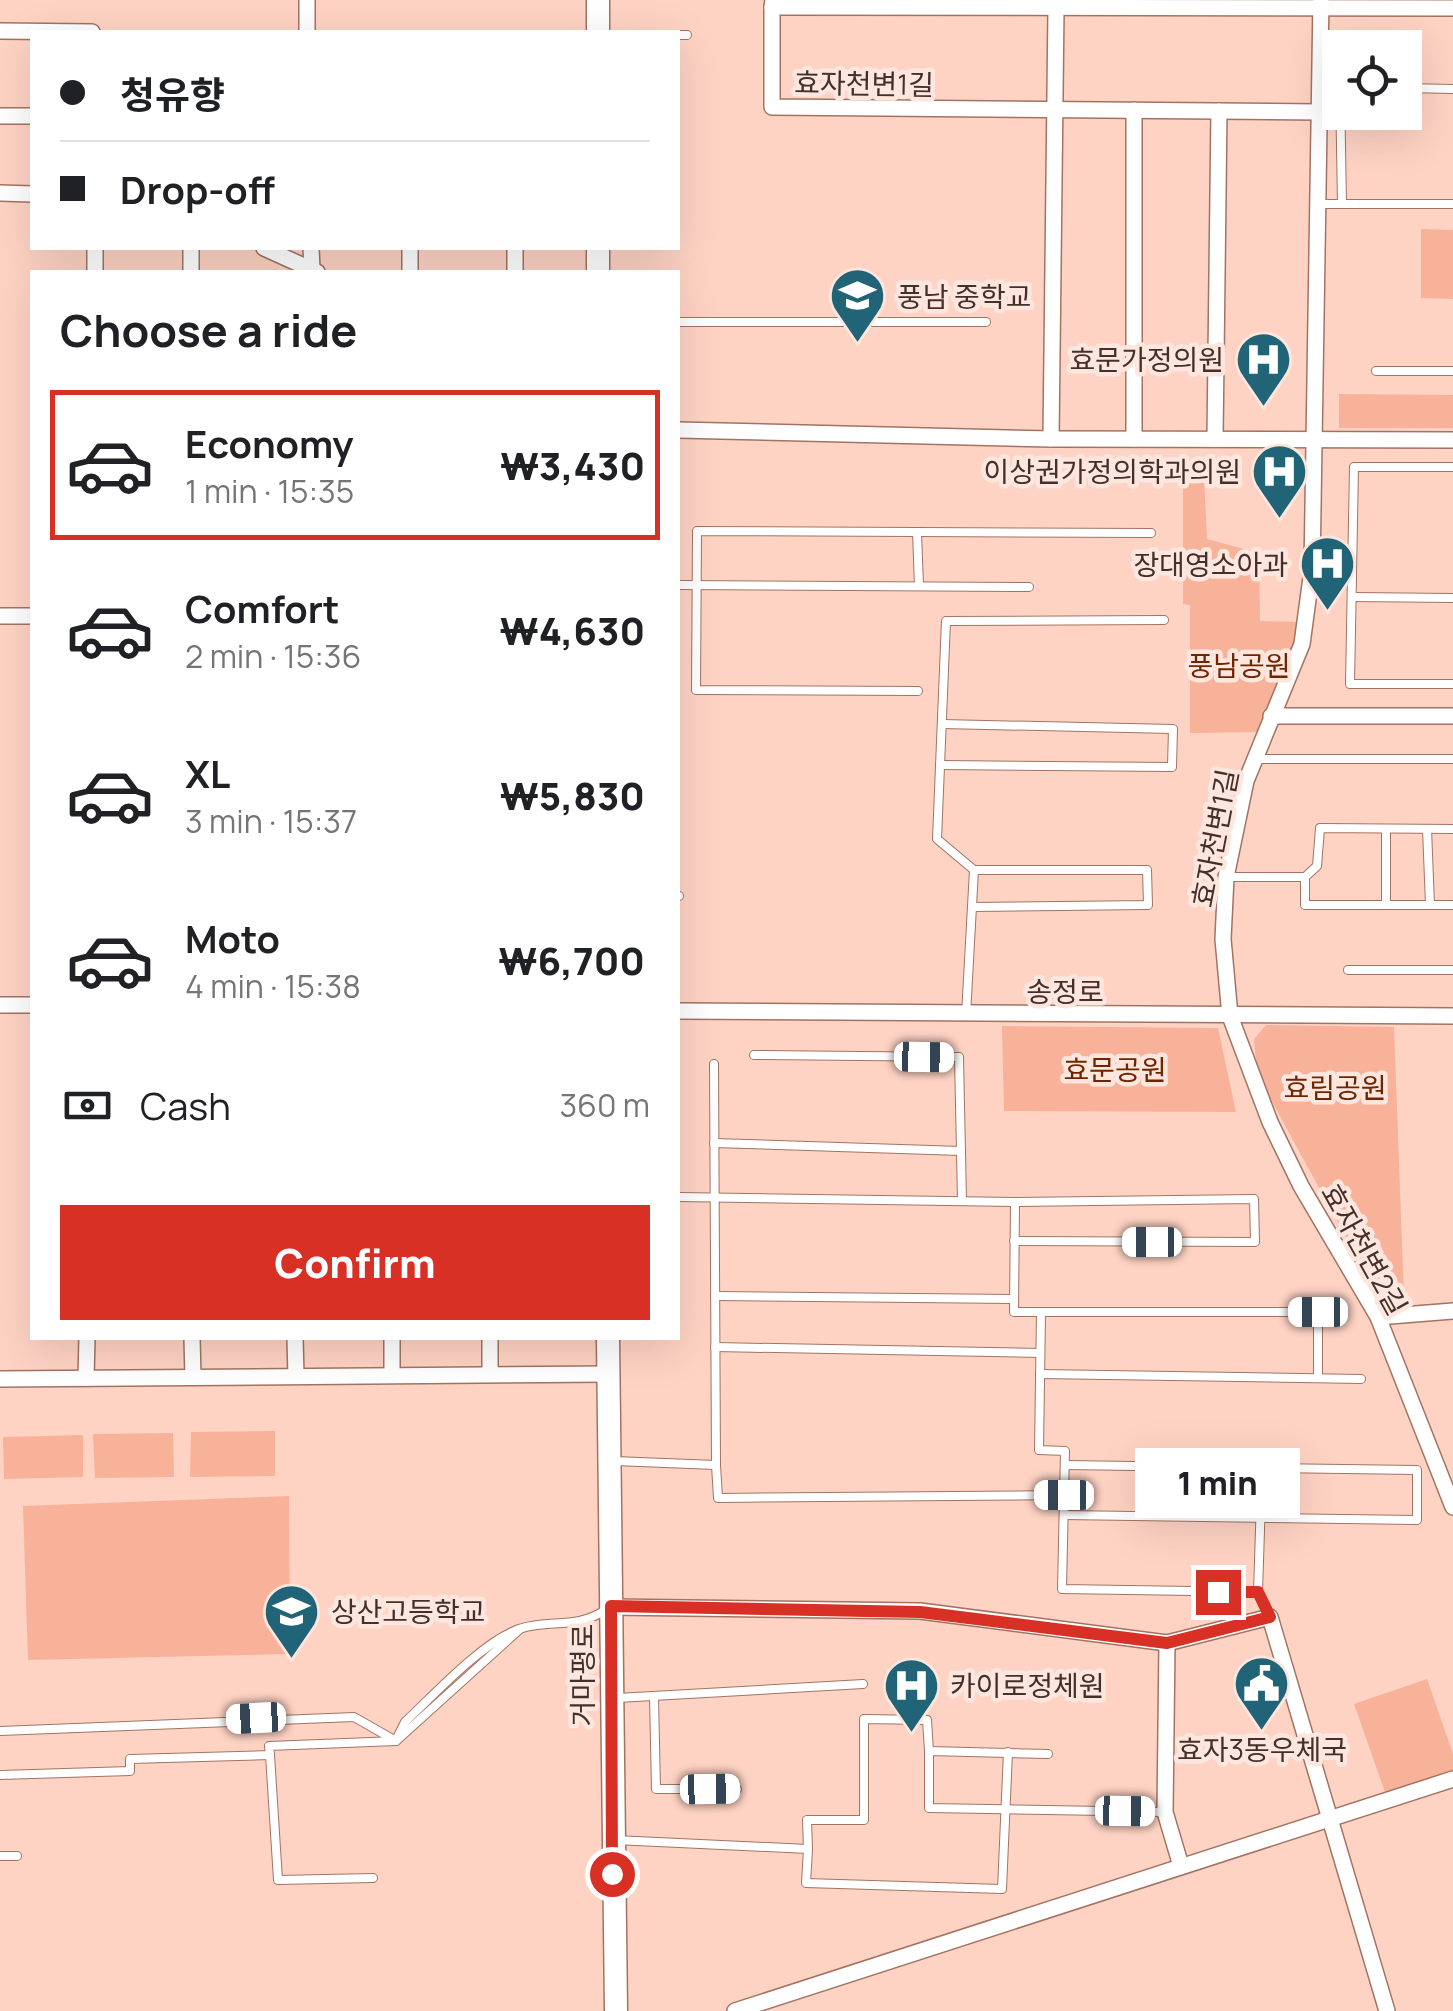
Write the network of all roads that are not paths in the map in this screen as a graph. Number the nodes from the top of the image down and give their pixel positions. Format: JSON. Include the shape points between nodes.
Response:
{"nodes":[{"id":1,"x":307,"y":0,"type":"edge"},
{"id":2,"x":598,"y":0,"type":"edge"},
{"id":3,"x":772,"y":4,"type":"edge"},
{"id":4,"x":1321,"y":4,"type":"edge"},
{"id":5,"x":1056,"y":8,"type":"junction"},
{"id":6,"x":1453,"y":8,"type":"edge"},
{"id":7,"x":307,"y":30,"type":"edge"},
{"id":8,"x":598,"y":30,"type":"edge"},
{"id":9,"x":0,"y":32,"type":"edge"},
{"id":10,"x":30,"y":32,"type":"edge"},
{"id":11,"x":1422,"y":88,"type":"edge"},
{"id":12,"x":1453,"y":89,"type":"edge"},
{"id":13,"x":1055,"y":110,"type":"junction"},
{"id":14,"x":1134,"y":110,"type":"junction"},
{"id":15,"x":1219,"y":111,"type":"junction"},
{"id":16,"x":1320,"y":112,"type":"junction"},
{"id":17,"x":0,"y":116,"type":"edge"},
{"id":18,"x":30,"y":116,"type":"edge"},
{"id":19,"x":1341,"y":130,"type":"edge"},
{"id":20,"x":0,"y":193,"type":"edge"},
{"id":21,"x":30,"y":194,"type":"edge"},
{"id":22,"x":1318,"y":204,"type":"junction"},
{"id":23,"x":1342,"y":204,"type":"junction"},
{"id":24,"x":1453,"y":204,"type":"edge"},
{"id":25,"x":267,"y":250,"type":"edge"},
{"id":26,"x":291,"y":266,"type":"edge"},
{"id":27,"x":314,"y":270,"type":"edge"},
{"id":28,"x":680,"y":322,"type":"edge"},
{"id":29,"x":986,"y":322,"type":"dead end"},
{"id":30,"x":1376,"y":371,"type":"dead end"},
{"id":31,"x":1453,"y":371,"type":"edge"},
{"id":32,"x":680,"y":430,"type":"edge"},
{"id":33,"x":1051,"y":439,"type":"junction"},
{"id":34,"x":1134,"y":439,"type":"junction"},
{"id":35,"x":1215,"y":439,"type":"junction"},
{"id":36,"x":1314,"y":439,"type":"junction"},
{"id":37,"x":1453,"y":440,"type":"edge"},
{"id":38,"x":1453,"y":467,"type":"edge"},
{"id":39,"x":918,"y":532,"type":"junction"},
{"id":40,"x":1151,"y":533,"type":"dead end"},
{"id":41,"x":1352,"y":569,"type":"junction"},
{"id":42,"x":1312,"y":570,"type":"junction"},
{"id":43,"x":680,"y":585,"type":"edge"},
{"id":44,"x":697,"y":586,"type":"junction"},
{"id":45,"x":919,"y":586,"type":"junction"},
{"id":46,"x":1028,"y":587,"type":"dead end"},
{"id":47,"x":1352,"y":597,"type":"junction"},
{"id":48,"x":1453,"y":598,"type":"edge"},
{"id":49,"x":0,"y":616,"type":"edge"},
{"id":50,"x":30,"y":616,"type":"edge"},
{"id":51,"x":1164,"y":620,"type":"dead end"},
{"id":52,"x":1453,"y":684,"type":"edge"},
{"id":53,"x":918,"y":691,"type":"dead end"},
{"id":54,"x":1271,"y":716,"type":"junction"},
{"id":55,"x":1453,"y":716,"type":"edge"},
{"id":56,"x":942,"y":724,"type":"junction"},
{"id":57,"x":1254,"y":759,"type":"junction"},
{"id":58,"x":1453,"y":759,"type":"edge"},
{"id":59,"x":940,"y":765,"type":"junction"},
{"id":60,"x":1386,"y":829,"type":"junction"},
{"id":61,"x":1427,"y":829,"type":"junction"},
{"id":62,"x":1453,"y":829,"type":"edge"},
{"id":63,"x":974,"y":870,"type":"junction"},
{"id":64,"x":1226,"y":877,"type":"junction"},
{"id":65,"x":1305,"y":877,"type":"junction"},
{"id":66,"x":1453,"y":904,"type":"edge"},
{"id":67,"x":1386,"y":905,"type":"junction"},
{"id":68,"x":1430,"y":905,"type":"junction"},
{"id":69,"x":972,"y":906,"type":"junction"},
{"id":70,"x":1348,"y":970,"type":"dead end"},
{"id":71,"x":1453,"y":970,"type":"edge"},
{"id":72,"x":0,"y":1005,"type":"edge"},
{"id":73,"x":30,"y":1005,"type":"edge"},
{"id":74,"x":680,"y":1011,"type":"edge"},
{"id":75,"x":966,"y":1015,"type":"junction"},
{"id":76,"x":1230,"y":1016,"type":"junction"},
{"id":77,"x":1453,"y":1016,"type":"edge"},
{"id":78,"x":754,"y":1054,"type":"dead end"},
{"id":79,"x":714,"y":1064,"type":"dead end"},
{"id":80,"x":714,"y":1143,"type":"junction"},
{"id":81,"x":961,"y":1151,"type":"junction"},
{"id":82,"x":680,"y":1197,"type":"edge"},
{"id":83,"x":713,"y":1198,"type":"junction"},
{"id":84,"x":962,"y":1200,"type":"junction"},
{"id":85,"x":1016,"y":1202,"type":"junction"},
{"id":86,"x":1014,"y":1242,"type":"junction"},
{"id":87,"x":714,"y":1296,"type":"junction"},
{"id":88,"x":1014,"y":1299,"type":"junction"},
{"id":89,"x":1453,"y":1311,"type":"edge"},
{"id":90,"x":1041,"y":1312,"type":"junction"},
{"id":91,"x":1378,"y":1317,"type":"junction"},
{"id":92,"x":87,"y":1340,"type":"edge"},
{"id":93,"x":192,"y":1340,"type":"edge"},
{"id":94,"x":296,"y":1340,"type":"edge"},
{"id":95,"x":392,"y":1340,"type":"edge"},
{"id":96,"x":490,"y":1340,"type":"edge"},
{"id":97,"x":608,"y":1340,"type":"edge"},
{"id":98,"x":715,"y":1348,"type":"junction"},
{"id":99,"x":1040,"y":1353,"type":"junction"},
{"id":100,"x":490,"y":1374,"type":"junction"},
{"id":101,"x":608,"y":1374,"type":"junction"},
{"id":102,"x":1040,"y":1374,"type":"junction"},
{"id":103,"x":392,"y":1375,"type":"junction"},
{"id":104,"x":192,"y":1376,"type":"junction"},
{"id":105,"x":296,"y":1376,"type":"junction"},
{"id":106,"x":0,"y":1378,"type":"edge"},
{"id":107,"x":86,"y":1378,"type":"junction"},
{"id":108,"x":1318,"y":1378,"type":"junction"},
{"id":109,"x":1361,"y":1379,"type":"dead end"},
{"id":110,"x":609,"y":1461,"type":"junction"},
{"id":111,"x":716,"y":1465,"type":"junction"},
{"id":112,"x":1064,"y":1465,"type":"junction"},
{"id":113,"x":1262,"y":1468,"type":"junction"},
{"id":114,"x":1064,"y":1495,"type":"junction"},
{"id":115,"x":1453,"y":1507,"type":"edge"},
{"id":116,"x":1064,"y":1515,"type":"junction"},
{"id":117,"x":1260,"y":1518,"type":"junction"},
{"id":118,"x":1258,"y":1592,"type":"junction"},
{"id":119,"x":611,"y":1606,"type":"junction"},
{"id":120,"x":1270,"y":1617,"type":"junction"},
{"id":121,"x":1167,"y":1643,"type":"junction"},
{"id":122,"x":862,"y":1684,"type":"dead end"},
{"id":123,"x":654,"y":1697,"type":"junction"},
{"id":124,"x":613,"y":1698,"type":"junction"},
{"id":125,"x":0,"y":1731,"type":"edge"},
{"id":126,"x":396,"y":1741,"type":"junction"},
{"id":127,"x":929,"y":1751,"type":"junction"},
{"id":128,"x":1008,"y":1752,"type":"junction"},
{"id":129,"x":270,"y":1754,"type":"junction"},
{"id":130,"x":1048,"y":1754,"type":"dead end"},
{"id":131,"x":0,"y":1775,"type":"edge"},
{"id":132,"x":1453,"y":1779,"type":"edge"},
{"id":133,"x":737,"y":1789,"type":"dead end"},
{"id":134,"x":1006,"y":1810,"type":"junction"},
{"id":135,"x":1165,"y":1812,"type":"junction"},
{"id":136,"x":1332,"y":1818,"type":"junction"},
{"id":137,"x":611,"y":1839,"type":"junction"},
{"id":138,"x":808,"y":1849,"type":"junction"},
{"id":139,"x":0,"y":1856,"type":"edge"},
{"id":140,"x":17,"y":1856,"type":"dead end"},
{"id":141,"x":1181,"y":1866,"type":"junction"},
{"id":142,"x":372,"y":1878,"type":"dead end"},
{"id":143,"x":616,"y":2011,"type":"edge"},
{"id":144,"x":734,"y":2011,"type":"edge"},
{"id":145,"x":1386,"y":2011,"type":"edge"}],
"edges":[{"from":1,"to":7,"type":"street"},
{"from":2,"to":8,"type":"street"},
{"from":3,"to":5,"type":"street"},
{"from":3,"to":13,"type":"street","name":"효자천변1길","via":[[772,107]]},
{"from":4,"to":5,"type":"street"},
{"from":4,"to":6,"type":"street"},
{"from":4,"to":16,"type":"street","name":"효자천변1길"},
{"from":5,"to":13,"type":"street"},
{"from":9,"to":10,"type":"street"},
{"from":11,"to":12,"type":"lane"},
{"from":13,"to":14,"type":"street","name":"효자천변1길"},
{"from":13,"to":33,"type":"street"},
{"from":14,"to":15,"type":"street","name":"효자천변1길"},
{"from":14,"to":34,"type":"street"},
{"from":15,"to":16,"type":"street","name":"효자천변1길"},
{"from":15,"to":35,"type":"street"},
{"from":16,"to":22,"type":"street","name":"효자천변1길"},
{"from":17,"to":18,"type":"street"},
{"from":19,"to":23,"type":"lane"},
{"from":20,"to":21,"type":"street"},
{"from":22,"to":23,"type":"lane"},
{"from":22,"to":36,"type":"street","name":"효자천변1길"},
{"from":23,"to":24,"type":"lane"},
{"from":25,"to":26,"type":"street"},
{"from":26,"to":27,"type":"street"},
{"from":28,"to":29,"type":"lane"},
{"from":30,"to":31,"type":"lane"},
{"from":32,"to":33,"type":"street"},
{"from":33,"to":34,"type":"street"},
{"from":34,"to":35,"type":"street"},
{"from":35,"to":36,"type":"street"},
{"from":36,"to":37,"type":"street"},
{"from":36,"to":42,"type":"street","name":"효자천변1길"},
{"from":38,"to":41,"type":"lane","via":[[1354,467]]},
{"from":39,"to":40,"type":"lane"},
{"from":39,"to":44,"type":"lane","via":[[697,531]]},
{"from":39,"to":45,"type":"lane"},
{"from":41,"to":42,"type":"lane"},
{"from":41,"to":47,"type":"lane"},
{"from":42,"to":54,"type":"street","name":"효자천변1길","via":[[1302,644]]},
{"from":43,"to":44,"type":"lane"},
{"from":44,"to":45,"type":"lane"},
{"from":44,"to":53,"type":"lane","via":[[696,690]]},
{"from":45,"to":46,"type":"lane"},
{"from":47,"to":48,"type":"lane"},
{"from":47,"to":52,"type":"lane","via":[[1350,684]]},
{"from":49,"to":50,"type":"street"},
{"from":51,"to":56,"type":"lane","via":[[946,621]]},
{"from":54,"to":55,"type":"street"},
{"from":54,"to":57,"type":"street","name":"효자천변1길"},
{"from":56,"to":59,"type":"lane"},
{"from":56,"to":59,"type":"lane","via":[[1173,728],[1172,766]]},
{"from":57,"to":58,"type":"lane"},
{"from":57,"to":64,"type":"street","name":"효자천변1길"},
{"from":59,"to":63,"type":"lane","via":[[937,839]]},
{"from":60,"to":61,"type":"lane"},
{"from":60,"to":65,"type":"lane","via":[[1320,828],[1318,866]]},
{"from":60,"to":67,"type":"lane"},
{"from":61,"to":62,"type":"lane"},
{"from":61,"to":68,"type":"lane"},
{"from":63,"to":69,"type":"lane"},
{"from":63,"to":69,"type":"lane","via":[[1147,870],[1148,905]]},
{"from":64,"to":65,"type":"lane"},
{"from":64,"to":76,"type":"street","name":"효자천변1길"},
{"from":65,"to":67,"type":"lane","via":[[1305,905]]},
{"from":66,"to":68,"type":"lane"},
{"from":67,"to":68,"type":"lane"},
{"from":69,"to":75,"type":"lane"},
{"from":70,"to":71,"type":"lane"},
{"from":72,"to":73,"type":"street"},
{"from":74,"to":75,"type":"street","name":"송정로"},
{"from":75,"to":76,"type":"street","name":"송정로"},
{"from":76,"to":77,"type":"street","name":"송정로"},
{"from":76,"to":91,"type":"street","name":"효자천변2길","via":[[1301,1186]]},
{"from":78,"to":81,"type":"lane","via":[[958,1057]]},
{"from":79,"to":80,"type":"lane"},
{"from":80,"to":81,"type":"lane"},
{"from":80,"to":83,"type":"lane"},
{"from":81,"to":84,"type":"lane"},
{"from":82,"to":83,"type":"lane"},
{"from":83,"to":84,"type":"lane"},
{"from":83,"to":87,"type":"lane"},
{"from":84,"to":85,"type":"lane"},
{"from":85,"to":86,"type":"lane"},
{"from":85,"to":86,"type":"lane","via":[[1254,1199],[1254,1242]]},
{"from":86,"to":88,"type":"lane"},
{"from":87,"to":88,"type":"lane"},
{"from":87,"to":98,"type":"lane"},
{"from":88,"to":90,"type":"lane","via":[[1014,1312]]},
{"from":89,"to":91,"type":"street"},
{"from":90,"to":99,"type":"lane"},
{"from":90,"to":108,"type":"lane","via":[[1318,1312]]},
{"from":91,"to":115,"type":"street","name":"효자천변2길"},
{"from":92,"to":107,"type":"street"},
{"from":93,"to":104,"type":"street"},
{"from":94,"to":105,"type":"street"},
{"from":95,"to":103,"type":"street"},
{"from":96,"to":100,"type":"street"},
{"from":97,"to":101,"type":"street","name":"거마평로"},
{"from":98,"to":99,"type":"lane"},
{"from":98,"to":111,"type":"lane"},
{"from":99,"to":102,"type":"lane"},
{"from":100,"to":101,"type":"street"},
{"from":100,"to":103,"type":"street"},
{"from":101,"to":110,"type":"street","name":"거마평로"},
{"from":102,"to":108,"type":"lane"},
{"from":102,"to":112,"type":"lane","via":[[1039,1450],[1065,1451]]},
{"from":103,"to":105,"type":"street"},
{"from":104,"to":105,"type":"street"},
{"from":104,"to":107,"type":"street"},
{"from":106,"to":107,"type":"street"},
{"from":108,"to":109,"type":"lane"},
{"from":110,"to":111,"type":"lane"},
{"from":110,"to":119,"type":"street","name":"거마평로"},
{"from":111,"to":114,"type":"lane","via":[[718,1498]]},
{"from":112,"to":113,"type":"lane"},
{"from":112,"to":114,"type":"lane"},
{"from":113,"to":117,"type":"lane"},
{"from":113,"to":117,"type":"lane","via":[[1417,1470],[1417,1520]]},
{"from":114,"to":116,"type":"lane"},
{"from":116,"to":117,"type":"lane"},
{"from":116,"to":118,"type":"lane","via":[[1062,1589]]},
{"from":117,"to":118,"type":"lane"},
{"from":118,"to":120,"type":"lane"},
{"from":119,"to":121,"type":"street","via":[[920,1612]]},
{"from":119,"to":124,"type":"street","name":"거마평로"},
{"from":119,"to":126,"type":"lane","via":[[586,1623],[520,1629]]},
{"from":120,"to":121,"type":"street"},
{"from":120,"to":136,"type":"street"},
{"from":121,"to":135,"type":"street"},
{"from":122,"to":123,"type":"lane"},
{"from":123,"to":124,"type":"lane"},
{"from":123,"to":133,"type":"lane","via":[[656,1790]]},
{"from":124,"to":137,"type":"street","name":"거마평로"},
{"from":125,"to":126,"type":"lane","via":[[354,1716]]},
{"from":126,"to":129,"type":"lane","via":[[269,1746]]},
{"from":127,"to":128,"type":"lane"},
{"from":127,"to":134,"type":"lane","via":[[929,1808]]},
{"from":127,"to":138,"type":"lane","via":[[928,1720],[864,1719],[864,1820],[807,1820]]},
{"from":128,"to":130,"type":"lane"},
{"from":128,"to":134,"type":"lane"},
{"from":129,"to":131,"type":"lane","via":[[130,1759],[130,1771]]},
{"from":129,"to":142,"type":"lane","via":[[278,1880]]},
{"from":132,"to":136,"type":"street"},
{"from":134,"to":135,"type":"lane"},
{"from":134,"to":138,"type":"lane","via":[[1002,1889],[806,1883]]},
{"from":135,"to":141,"type":"street"},
{"from":136,"to":141,"type":"street"},
{"from":136,"to":145,"type":"street"},
{"from":137,"to":138,"type":"lane"},
{"from":137,"to":143,"type":"street","name":"거마평로"},
{"from":139,"to":140,"type":"lane"},
{"from":141,"to":144,"type":"street"}]}
